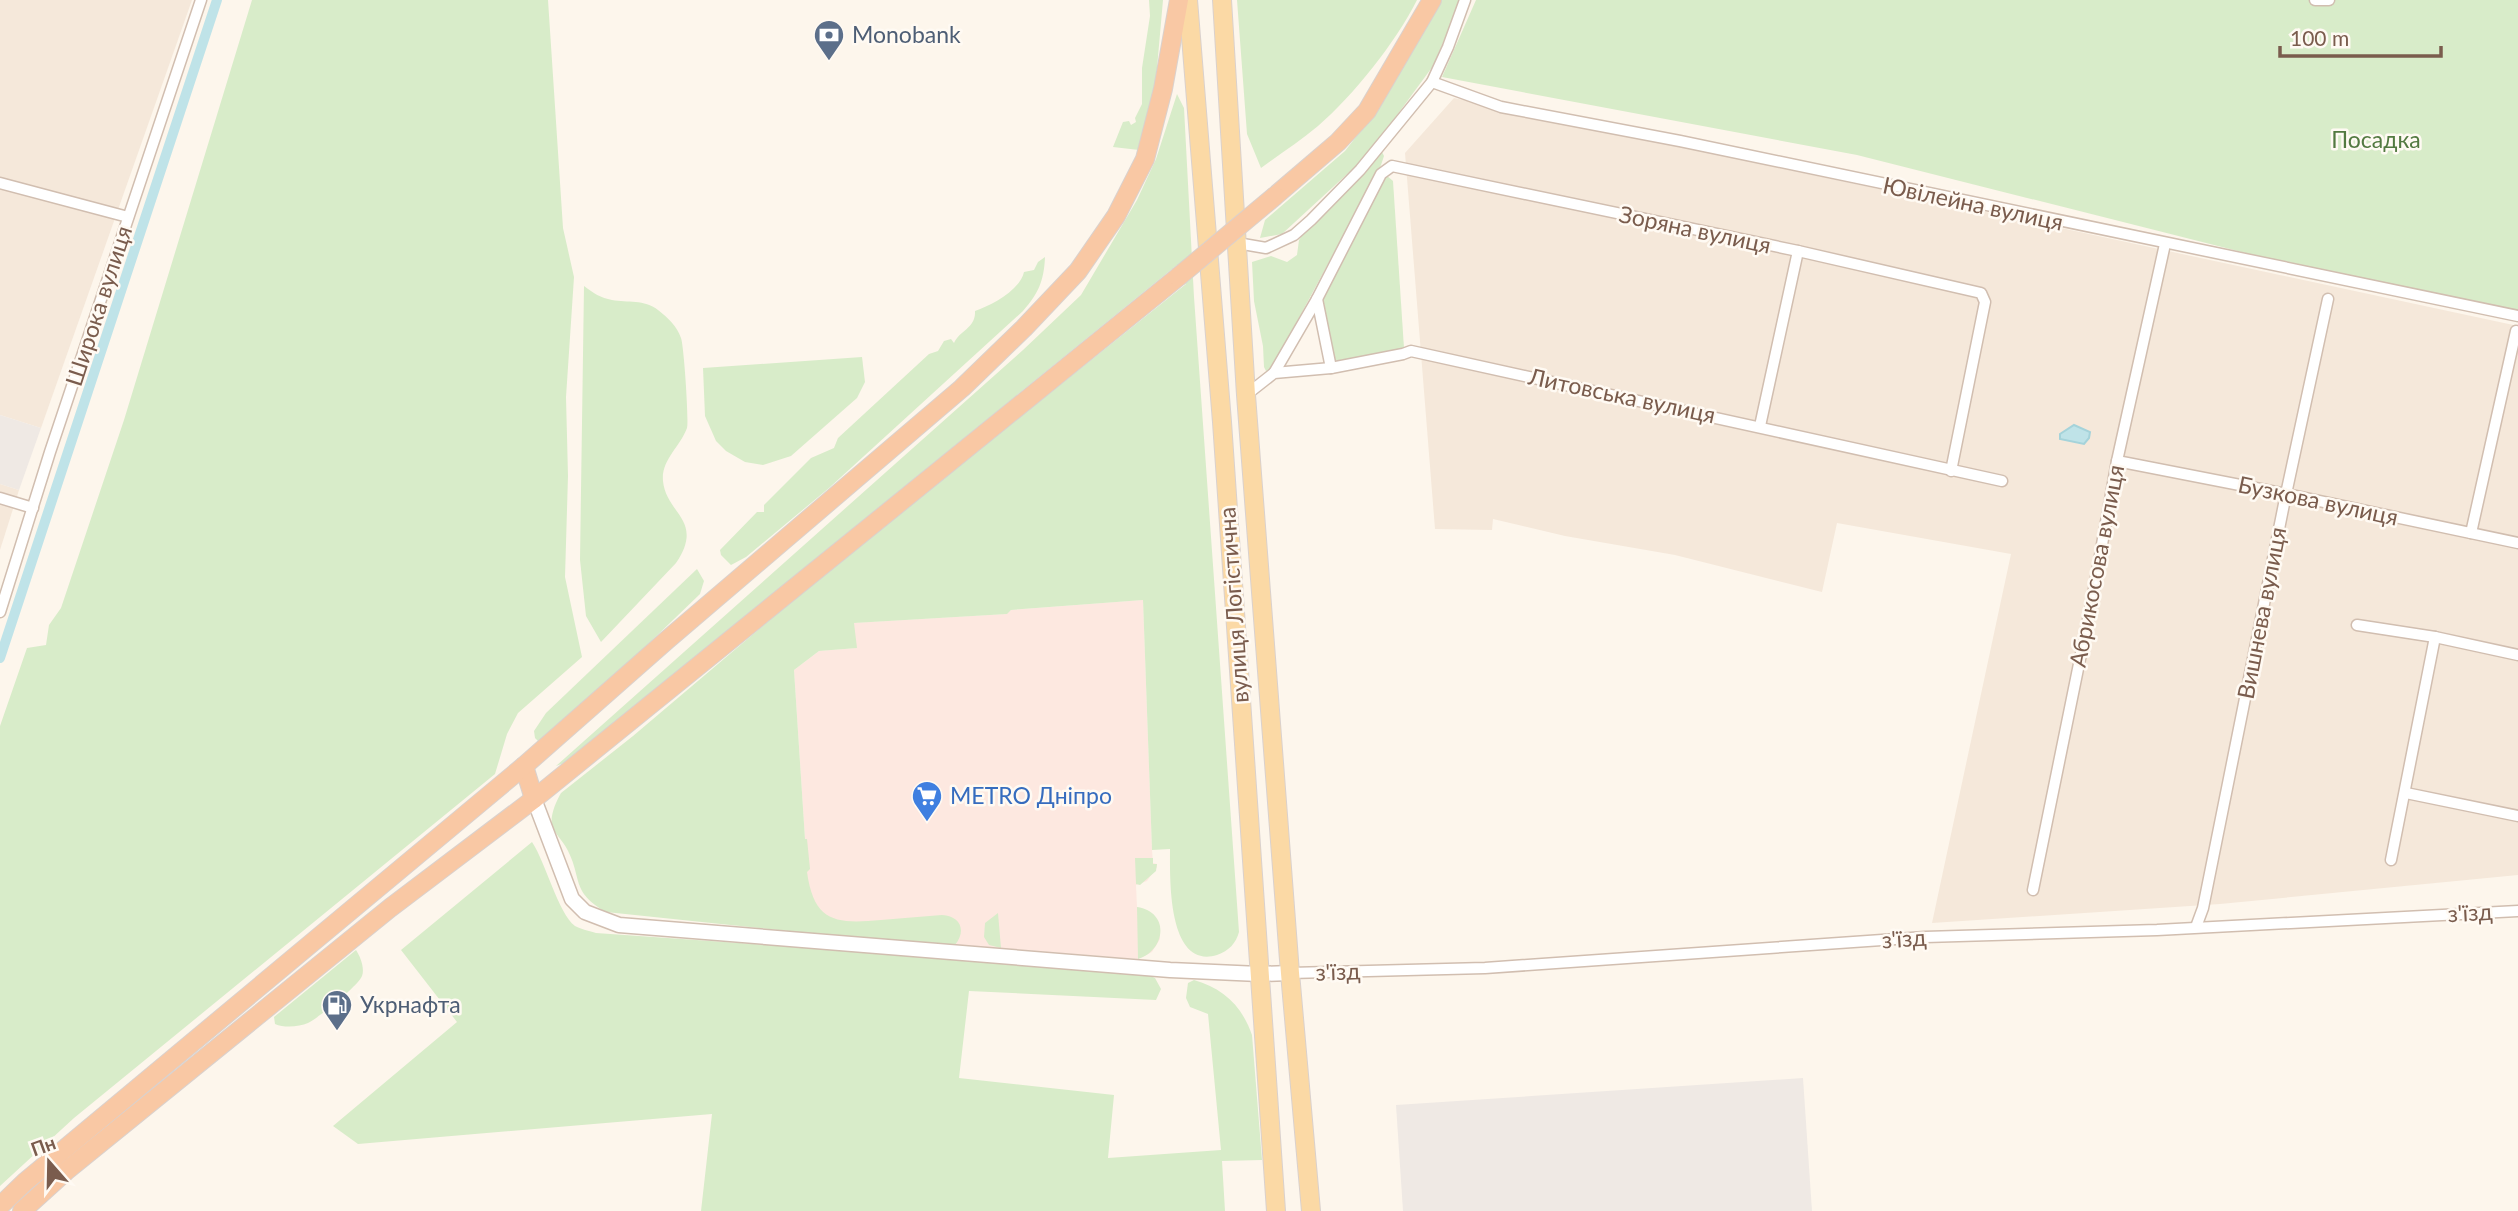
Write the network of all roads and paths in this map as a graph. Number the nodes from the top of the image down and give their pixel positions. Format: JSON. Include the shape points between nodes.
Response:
{"nodes":[{"id":1,"x":201,"y":0,"type":"edge"},
{"id":2,"x":1180,"y":0,"type":"edge"},
{"id":3,"x":1188,"y":0,"type":"edge"},
{"id":4,"x":1222,"y":0,"type":"edge"},
{"id":5,"x":1432,"y":0,"type":"edge"},
{"id":6,"x":1465,"y":0,"type":"edge"},
{"id":7,"x":2315,"y":0,"type":"edge"},
{"id":8,"x":2329,"y":0,"type":"edge"},
{"id":9,"x":1432,"y":82,"type":"junction"},
{"id":10,"x":0,"y":183,"type":"edge"},
{"id":11,"x":128,"y":217,"type":"junction"},
{"id":12,"x":1237,"y":243,"type":"junction"},
{"id":13,"x":2165,"y":244,"type":"junction"},
{"id":14,"x":1798,"y":251,"type":"junction"},
{"id":15,"x":1317,"y":299,"type":"junction"},
{"id":16,"x":2329,"y":299,"type":"dead end"},
{"id":17,"x":2518,"y":316,"type":"edge"},
{"id":18,"x":2516,"y":331,"type":"dead end"},
{"id":19,"x":1331,"y":368,"type":"junction"},
{"id":20,"x":1274,"y":373,"type":"junction"},
{"id":21,"x":1246,"y":394,"type":"junction"},
{"id":22,"x":1760,"y":426,"type":"junction"},
{"id":23,"x":2117,"y":461,"type":"junction"},
{"id":24,"x":1951,"y":471,"type":"junction"},
{"id":25,"x":2003,"y":481,"type":"dead end"},
{"id":26,"x":2286,"y":494,"type":"junction"},
{"id":27,"x":0,"y":498,"type":"edge"},
{"id":28,"x":33,"y":508,"type":"junction"},
{"id":29,"x":2471,"y":533,"type":"junction"},
{"id":30,"x":2518,"y":543,"type":"edge"},
{"id":31,"x":0,"y":612,"type":"edge"},
{"id":32,"x":2357,"y":625,"type":"dead end"},
{"id":33,"x":2435,"y":637,"type":"junction"},
{"id":34,"x":2518,"y":655,"type":"edge"},
{"id":35,"x":524,"y":766,"type":"junction"},
{"id":36,"x":2406,"y":793,"type":"junction"},
{"id":37,"x":534,"y":799,"type":"junction"},
{"id":38,"x":2518,"y":816,"type":"edge"},
{"id":39,"x":2391,"y":860,"type":"dead end"},
{"id":40,"x":2033,"y":890,"type":"dead end"},
{"id":41,"x":2518,"y":911,"type":"edge"},
{"id":42,"x":2196,"y":927,"type":"junction"},
{"id":43,"x":1290,"y":973,"type":"junction"},
{"id":44,"x":1259,"y":974,"type":"junction"},
{"id":45,"x":0,"y":1206,"type":"edge"},
{"id":46,"x":22,"y":1211,"type":"edge"},
{"id":47,"x":1276,"y":1211,"type":"edge"},
{"id":48,"x":1311,"y":1211,"type":"edge"}],
"edges":[{"from":1,"to":11,"type":"street","name":"Широка вулиця"},
{"from":2,"to":35,"type":"highway","via":[[1145,159],[1116,216],[1078,271],[962,388]]},
{"from":3,"to":44,"type":"main road","name":"вулиця Логістична"},
{"from":4,"to":12,"type":"main road"},
{"from":5,"to":37,"type":"highway","bridge":true,"via":[[1367,111],[1338,142],[1203,259]]},
{"from":6,"to":9,"type":"street"},
{"from":7,"to":8,"type":"street"},
{"from":9,"to":12,"type":"street","via":[[1360,170],[1294,235],[1266,248]]},
{"from":9,"to":13,"type":"street","name":"Ювілейна вулиця","via":[[1501,107]]},
{"from":10,"to":11,"type":"street"},
{"from":11,"to":28,"type":"street","name":"Широка вулиця"},
{"from":12,"to":21,"type":"main road"},
{"from":13,"to":17,"type":"street","name":"Ювілейна вулиця"},
{"from":13,"to":23,"type":"street","name":"Абрикосова вулиця"},
{"from":14,"to":15,"type":"street","name":"Зоряна вулиця","via":[[1392,166],[1381,174]]},
{"from":14,"to":22,"type":"street"},
{"from":14,"to":24,"type":"street","name":"Зоряна вулиця","via":[[1980,293],[1985,302]]},
{"from":15,"to":19,"type":"street"},
{"from":15,"to":20,"type":"street"},
{"from":16,"to":26,"type":"street","name":"Вишнева вулиця"},
{"from":18,"to":29,"type":"street"},
{"from":19,"to":20,"type":"street","name":"Литовська вулиця"},
{"from":19,"to":22,"type":"street","name":"Литовська вулиця","via":[[1410,351]]},
{"from":20,"to":21,"type":"street"},
{"from":21,"to":43,"type":"main road"},
{"from":22,"to":24,"type":"street","name":"Литовська вулиця"},
{"from":23,"to":26,"type":"street","name":"Бузкова вулиця"},
{"from":23,"to":40,"type":"street","name":"Абрикосова вулиця"},
{"from":24,"to":25,"type":"street","name":"Литовська вулиця"},
{"from":26,"to":29,"type":"street","name":"Бузкова вулиця"},
{"from":26,"to":42,"type":"street","name":"Вишнева вулиця"},
{"from":27,"to":28,"type":"street"},
{"from":28,"to":31,"type":"street","name":"Широка вулиця"},
{"from":29,"to":30,"type":"street","name":"Бузкова вулиця"},
{"from":32,"to":33,"type":"street"},
{"from":33,"to":34,"type":"street"},
{"from":33,"to":36,"type":"street"},
{"from":35,"to":37,"type":"highway"},
{"from":35,"to":45,"type":"highway"},
{"from":36,"to":38,"type":"street"},
{"from":36,"to":39,"type":"street"},
{"from":37,"to":44,"type":"street","via":[[572,899],[584,912],[619,925]]},
{"from":37,"to":46,"type":"highway","via":[[390,908]]},
{"from":41,"to":42,"type":"street","name":"з'їзд"},
{"from":42,"to":43,"type":"street","name":"з'їзд","via":[[1925,937],[1485,968]]},
{"from":43,"to":44,"type":"street"},
{"from":43,"to":48,"type":"main road"},
{"from":44,"to":47,"type":"main road","name":"вулиця Логістична"}]}
